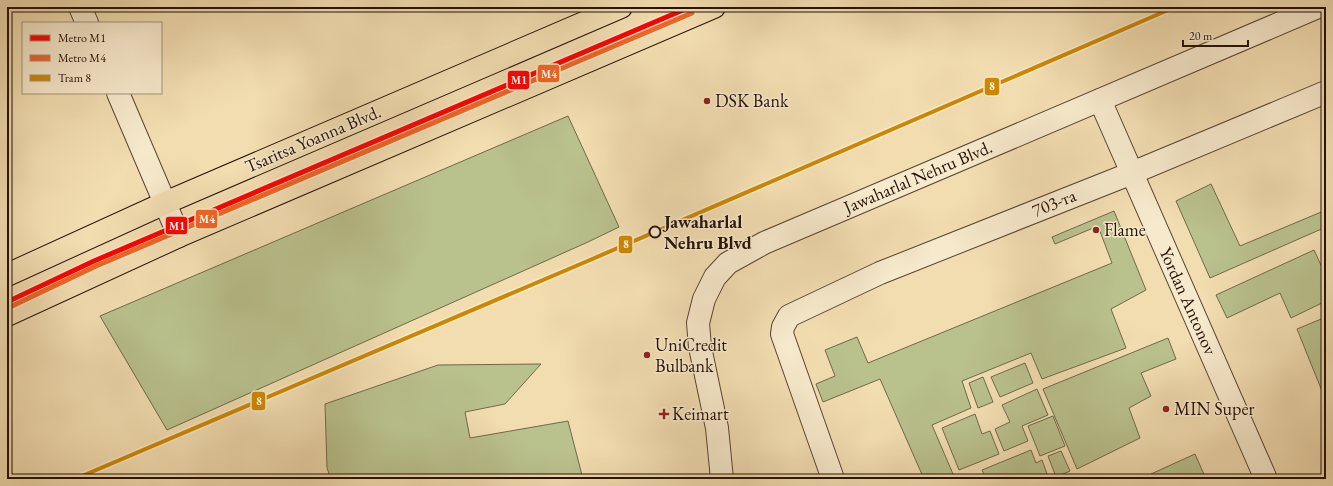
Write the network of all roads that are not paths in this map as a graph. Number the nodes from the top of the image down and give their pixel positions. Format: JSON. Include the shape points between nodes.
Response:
{"nodes":[{"id":1,"x":80,"y":7,"type":"edge"},
{"id":2,"x":621,"y":7,"type":"edge"},
{"id":3,"x":714,"y":7,"type":"edge"},
{"id":4,"x":1318,"y":7,"type":"edge"},
{"id":5,"x":87,"y":22,"type":"edge"},
{"id":6,"x":1326,"y":92,"type":"edge"},
{"id":7,"x":118,"y":94,"type":"edge"},
{"id":8,"x":1100,"y":100,"type":"junction"},
{"id":9,"x":1132,"y":173,"type":"junction"},
{"id":10,"x":165,"y":203,"type":"junction"},
{"id":11,"x":179,"y":236,"type":"junction"},
{"id":12,"x":7,"y":275,"type":"edge"},
{"id":13,"x":7,"y":315,"type":"edge"},
{"id":14,"x":722,"y":479,"type":"edge"},
{"id":15,"x":833,"y":479,"type":"edge"},
{"id":16,"x":1266,"y":479,"type":"edge"}],
"edges":[{"from":1,"to":5,"type":"street"},
{"from":2,"to":10,"type":"main road","name":"Tsaritsa Yoanna Blvd."},
{"from":3,"to":11,"type":"main road","name":"Tsaritsa Yoanna Blvd."},
{"from":4,"to":8,"type":"street","name":"Jawaharlal Nehru Blvd."},
{"from":6,"to":9,"type":"street","name":"703-та"},
{"from":7,"to":10,"type":"street"},
{"from":8,"to":9,"type":"street","name":"Yordan Antonov"},
{"from":8,"to":14,"type":"street","name":"Jawaharlal Nehru Blvd.","via":[[764,243],[728,263],[715,277],[704,299],[698,323],[700,347],[717,428]]},
{"from":9,"to":15,"type":"street","name":"703-та","via":[[880,273],[795,313],[786,321],[782,334]]},
{"from":9,"to":16,"type":"street","name":"Yordan Antonov"},
{"from":10,"to":11,"type":"street"},
{"from":10,"to":12,"type":"main road","name":"Tsaritsa Yoanna Blvd."},
{"from":11,"to":13,"type":"main road","name":"Tsaritsa Yoanna Blvd."}]}
